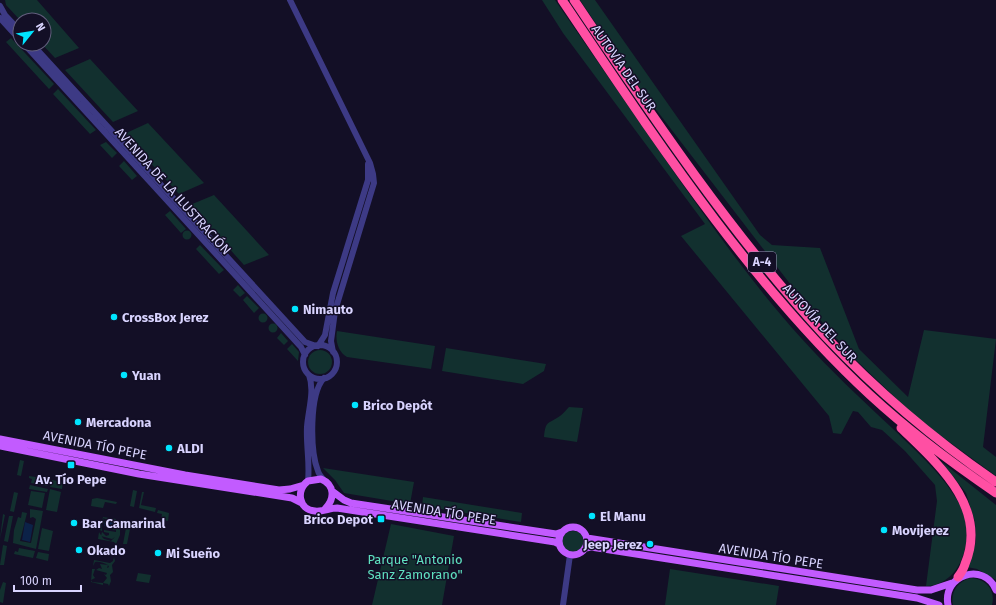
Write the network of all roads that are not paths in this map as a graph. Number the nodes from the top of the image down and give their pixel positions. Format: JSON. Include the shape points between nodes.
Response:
{"nodes":[{"id":1,"x":290,"y":0,"type":"edge"},
{"id":2,"x":562,"y":0,"type":"edge"},
{"id":3,"x":574,"y":0,"type":"edge"},
{"id":4,"x":0,"y":6,"type":"edge"},
{"id":5,"x":0,"y":18,"type":"edge"},
{"id":6,"x":12,"y":22,"type":"edge"},
{"id":7,"x":12,"y":31,"type":"edge"},
{"id":8,"x":31,"y":52,"type":"edge"},
{"id":9,"x":39,"y":52,"type":"edge"},
{"id":10,"x":364,"y":153,"type":"junction"},
{"id":11,"x":317,"y":346,"type":"junction"},
{"id":12,"x":333,"y":352,"type":"junction"},
{"id":13,"x":305,"y":355,"type":"junction"},
{"id":14,"x":309,"y":375,"type":"junction"},
{"id":15,"x":324,"y":378,"type":"junction"},
{"id":16,"x":872,"y":396,"type":"junction"},
{"id":17,"x":0,"y":439,"type":"edge"},
{"id":18,"x":0,"y":446,"type":"edge"},
{"id":19,"x":996,"y":482,"type":"edge"},
{"id":20,"x":306,"y":483,"type":"junction"},
{"id":21,"x":328,"y":483,"type":"junction"},
{"id":22,"x":332,"y":491,"type":"junction"},
{"id":23,"x":996,"y":493,"type":"edge"},
{"id":24,"x":302,"y":503,"type":"junction"},
{"id":25,"x":325,"y":510,"type":"junction"},
{"id":26,"x":562,"y":532,"type":"junction"},
{"id":27,"x":587,"y":538,"type":"junction"},
{"id":28,"x":559,"y":544,"type":"junction"},
{"id":29,"x":586,"y":548,"type":"junction"},
{"id":30,"x":570,"y":556,"type":"junction"},
{"id":31,"x":955,"y":580,"type":"junction"},
{"id":32,"x":996,"y":589,"type":"edge"},
{"id":33,"x":563,"y":605,"type":"edge"},
{"id":34,"x":939,"y":605,"type":"edge"},
{"id":35,"x":948,"y":605,"type":"edge"}],
"edges":[{"from":1,"to":10,"type":"street"},
{"from":2,"to":16,"type":"highway","name":"AUTOVÍA DEL SUR","number":"A-4","via":[[664,148],[762,278],[822,346]]},
{"from":3,"to":19,"type":"highway","name":"AUTOVÍA DEL SUR","number":"A-4","via":[[675,147],[798,306],[888,397]]},
{"from":4,"to":6,"type":"street"},
{"from":5,"to":7,"type":"street"},
{"from":8,"to":13,"type":"street","name":"AVENIDA DE LA ILUSTRACIÓN","via":[[301,347]]},
{"from":9,"to":11,"type":"street","name":"AVENIDA DE LA ILUSTRACIÓN","via":[[306,342]]},
{"from":10,"to":11,"type":"street","via":[[368,180],[333,293],[325,335]]},
{"from":10,"to":12,"type":"street","via":[[372,170],[374,183],[335,311],[331,341]]},
{"from":11,"to":12,"type":"street"},
{"from":11,"to":13,"type":"street","via":[[310,348]]},
{"from":12,"to":15,"type":"street","via":[[335,368],[331,375]]},
{"from":13,"to":14,"type":"street","via":[[303,367]]},
{"from":14,"to":15,"type":"street","via":[[318,379]]},
{"from":14,"to":20,"type":"street","via":[[312,384],[307,429],[309,469]]},
{"from":15,"to":21,"type":"street","via":[[318,387],[311,430],[317,470]]},
{"from":16,"to":23,"type":"highway","name":"AUTOVÍA DEL SUR","number":"A-4","via":[[953,463]]},
{"from":16,"to":31,"type":"highway","via":[[941,469],[962,497],[970,526],[970,539],[966,564]]},
{"from":17,"to":20,"type":"main road","name":"AVENIDA TÍO PEPE","via":[[185,475],[279,490]]},
{"from":18,"to":24,"type":"main road","name":"AVENIDA TÍO PEPE","via":[[138,474],[292,498]]},
{"from":20,"to":21,"type":"main road","via":[[316,478]]},
{"from":20,"to":24,"type":"main road","via":[[300,497]]},
{"from":21,"to":22,"type":"main road"},
{"from":22,"to":25,"type":"main road","via":[[331,502]]},
{"from":22,"to":26,"type":"main road","name":"AVENIDA TÍO PEPE","via":[[350,503],[556,534]]},
{"from":24,"to":25,"type":"main road","via":[[311,510]]},
{"from":25,"to":28,"type":"main road","name":"AVENIDA TÍO PEPE","via":[[337,508]]},
{"from":26,"to":27,"type":"main road","via":[[576,528],[582,530]]},
{"from":26,"to":28,"type":"main road"},
{"from":27,"to":29,"type":"main road"},
{"from":27,"to":31,"type":"main road","name":"AVENIDA TÍO PEPE","via":[[917,590],[931,590]]},
{"from":28,"to":30,"type":"main road"},
{"from":29,"to":30,"type":"main road","via":[[579,554]]},
{"from":29,"to":34,"type":"main road","name":"AVENIDA TÍO PEPE","via":[[918,598]]},
{"from":30,"to":33,"type":"street"},
{"from":31,"to":32,"type":"main road","name":"AVENIDA TÍO PEPE","via":[[965,574],[979,574],[986,577]]},
{"from":31,"to":35,"type":"main road","via":[[947,596]]}]}
